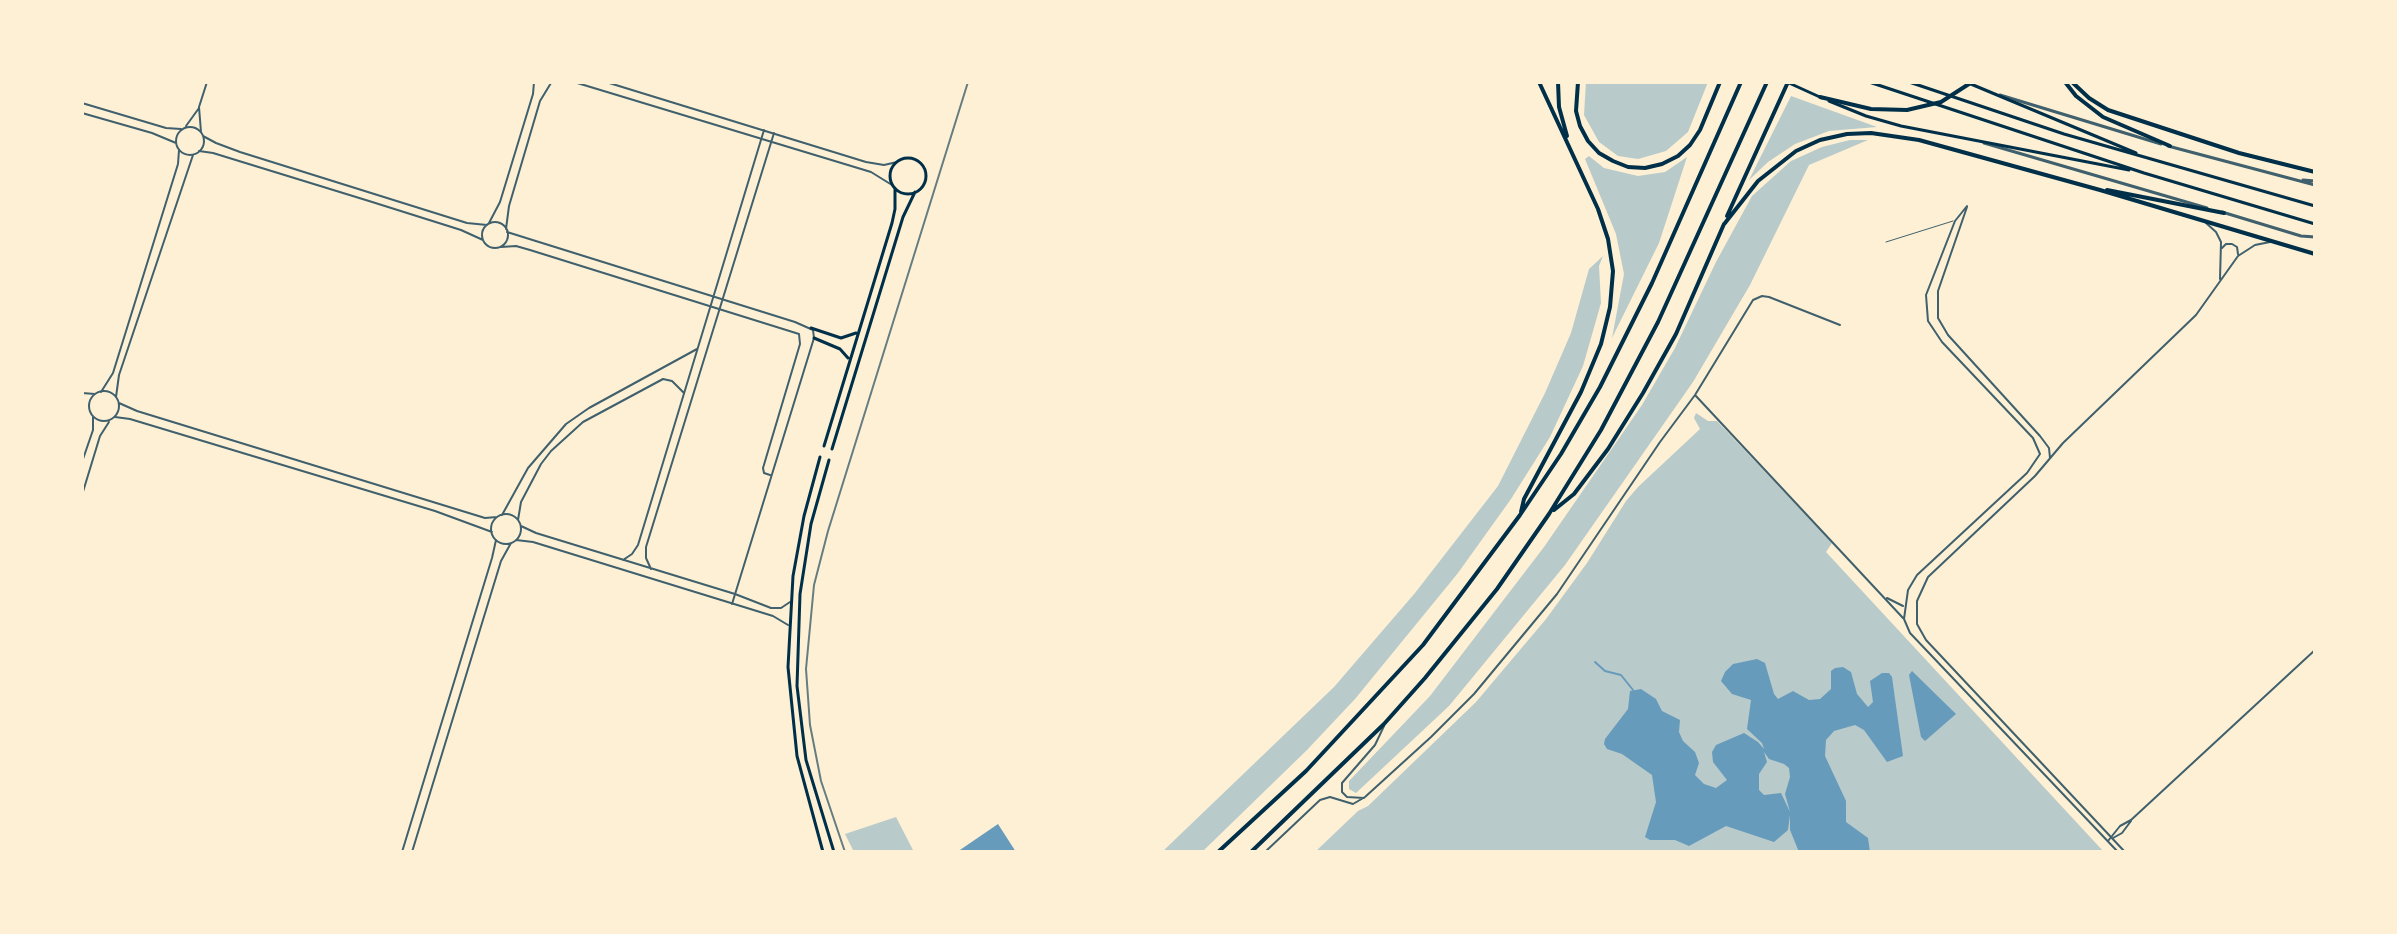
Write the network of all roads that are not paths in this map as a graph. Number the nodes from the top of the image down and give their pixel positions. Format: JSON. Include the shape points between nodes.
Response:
{"nodes":[{"id":1,"x":207,"y":82,"type":"edge"},
{"id":2,"x":534,"y":82,"type":"edge"},
{"id":3,"x":539,"y":82,"type":"edge"},
{"id":4,"x":552,"y":82,"type":"edge"},
{"id":5,"x":574,"y":82,"type":"edge"},
{"id":6,"x":606,"y":82,"type":"edge"},
{"id":7,"x":1539,"y":82,"type":"edge"},
{"id":8,"x":1558,"y":82,"type":"edge"},
{"id":9,"x":1578,"y":82,"type":"edge"},
{"id":10,"x":1720,"y":82,"type":"edge"},
{"id":11,"x":1741,"y":82,"type":"edge"},
{"id":12,"x":1767,"y":82,"type":"edge"},
{"id":13,"x":1787,"y":82,"type":"edge"},
{"id":14,"x":1869,"y":82,"type":"edge"},
{"id":15,"x":1909,"y":82,"type":"edge"},
{"id":16,"x":1966,"y":82,"type":"edge"},
{"id":17,"x":1972,"y":82,"type":"edge"},
{"id":18,"x":2065,"y":82,"type":"edge"},
{"id":19,"x":2072,"y":82,"type":"edge"},
{"id":20,"x":1985,"y":90,"type":"junction"},
{"id":21,"x":1820,"y":97,"type":"junction"},
{"id":22,"x":82,"y":103,"type":"edge"},
{"id":23,"x":199,"y":107,"type":"junction"},
{"id":24,"x":82,"y":113,"type":"edge"},
{"id":25,"x":183,"y":128,"type":"junction"},
{"id":26,"x":764,"y":130,"type":"junction"},
{"id":27,"x":774,"y":133,"type":"junction"},
{"id":28,"x":202,"y":134,"type":"junction"},
{"id":29,"x":762,"y":139,"type":"junction"},
{"id":30,"x":1980,"y":141,"type":"junction"},
{"id":31,"x":771,"y":142,"type":"junction"},
{"id":32,"x":176,"y":143,"type":"junction"},
{"id":33,"x":2170,"y":146,"type":"junction"},
{"id":34,"x":179,"y":150,"type":"junction"},
{"id":35,"x":199,"y":151,"type":"junction"},
{"id":36,"x":1573,"y":154,"type":"junction"},
{"id":37,"x":193,"y":155,"type":"junction"},
{"id":38,"x":2147,"y":158,"type":"junction"},
{"id":39,"x":858,"y":160,"type":"junction"},
{"id":40,"x":897,"y":162,"type":"junction"},
{"id":41,"x":285,"y":165,"type":"junction"},
{"id":42,"x":856,"y":168,"type":"junction"},
{"id":43,"x":2315,"y":172,"type":"edge"},
{"id":44,"x":309,"y":173,"type":"junction"},
{"id":45,"x":2144,"y":173,"type":"junction"},
{"id":46,"x":282,"y":174,"type":"junction"},
{"id":47,"x":306,"y":181,"type":"junction"},
{"id":48,"x":2315,"y":183,"type":"edge"},
{"id":49,"x":894,"y":186,"type":"junction"},
{"id":50,"x":2100,"y":190,"type":"junction"},
{"id":51,"x":915,"y":192,"type":"junction"},
{"id":52,"x":2315,"y":206,"type":"edge"},
{"id":53,"x":2224,"y":213,"type":"junction"},
{"id":54,"x":1955,"y":221,"type":"junction"},
{"id":55,"x":2205,"y":222,"type":"junction"},
{"id":56,"x":1725,"y":223,"type":"junction"},
{"id":57,"x":488,"y":224,"type":"junction"},
{"id":58,"x":1963,"y":224,"type":"junction"},
{"id":59,"x":2315,"y":224,"type":"edge"},
{"id":60,"x":507,"y":230,"type":"junction"},
{"id":61,"x":2315,"y":237,"type":"edge"},
{"id":62,"x":483,"y":240,"type":"junction"},
{"id":63,"x":1886,"y":242,"type":"dead end"},
{"id":64,"x":2271,"y":242,"type":"junction"},
{"id":65,"x":501,"y":247,"type":"junction"},
{"id":66,"x":2222,"y":249,"type":"junction"},
{"id":67,"x":2315,"y":254,"type":"edge"},
{"id":68,"x":2238,"y":256,"type":"junction"},
{"id":69,"x":2220,"y":280,"type":"junction"},
{"id":70,"x":714,"y":296,"type":"junction"},
{"id":71,"x":723,"y":299,"type":"junction"},
{"id":72,"x":710,"y":307,"type":"junction"},
{"id":73,"x":721,"y":310,"type":"junction"},
{"id":74,"x":756,"y":310,"type":"junction"},
{"id":75,"x":754,"y":320,"type":"junction"},
{"id":76,"x":1840,"y":325,"type":"dead end"},
{"id":77,"x":811,"y":328,"type":"junction"},
{"id":78,"x":858,"y":330,"type":"junction"},
{"id":79,"x":814,"y":338,"type":"junction"},
{"id":80,"x":698,"y":348,"type":"junction"},
{"id":81,"x":849,"y":360,"type":"junction"},
{"id":82,"x":110,"y":381,"type":"junction"},
{"id":83,"x":116,"y":383,"type":"junction"},
{"id":84,"x":82,"y":393,"type":"edge"},
{"id":85,"x":99,"y":393,"type":"junction"},
{"id":86,"x":684,"y":393,"type":"junction"},
{"id":87,"x":1695,"y":395,"type":"junction"},
{"id":88,"x":116,"y":397,"type":"junction"},
{"id":89,"x":119,"y":403,"type":"junction"},
{"id":90,"x":83,"y":406,"type":"edge"},
{"id":91,"x":90,"y":410,"type":"junction"},
{"id":92,"x":93,"y":417,"type":"junction"},
{"id":93,"x":115,"y":417,"type":"junction"},
{"id":94,"x":110,"y":421,"type":"junction"},
{"id":95,"x":89,"y":441,"type":"junction"},
{"id":96,"x":97,"y":444,"type":"junction"},
{"id":97,"x":824,"y":446,"type":"dead end"},
{"id":98,"x":832,"y":449,"type":"dead end"},
{"id":99,"x":820,"y":457,"type":"dead end"},
{"id":100,"x":2039,"y":459,"type":"junction"},
{"id":101,"x":2049,"y":459,"type":"junction"},
{"id":102,"x":829,"y":460,"type":"dead end"},
{"id":103,"x":82,"y":462,"type":"edge"},
{"id":104,"x":771,"y":475,"type":"junction"},
{"id":105,"x":82,"y":495,"type":"edge"},
{"id":106,"x":1549,"y":514,"type":"junction"},
{"id":107,"x":502,"y":515,"type":"junction"},
{"id":108,"x":1520,"y":515,"type":"junction"},
{"id":109,"x":497,"y":517,"type":"junction"},
{"id":110,"x":518,"y":520,"type":"junction"},
{"id":111,"x":521,"y":526,"type":"junction"},
{"id":112,"x":492,"y":532,"type":"junction"},
{"id":113,"x":496,"y":540,"type":"junction"},
{"id":114,"x":516,"y":540,"type":"junction"},
{"id":115,"x":511,"y":543,"type":"junction"},
{"id":116,"x":623,"y":560,"type":"junction"},
{"id":117,"x":651,"y":569,"type":"junction"},
{"id":118,"x":735,"y":594,"type":"junction"},
{"id":119,"x":1886,"y":598,"type":"junction"},
{"id":120,"x":790,"y":602,"type":"junction"},
{"id":121,"x":732,"y":604,"type":"junction"},
{"id":122,"x":1904,"y":606,"type":"junction"},
{"id":123,"x":1904,"y":619,"type":"junction"},
{"id":124,"x":788,"y":625,"type":"junction"},
{"id":125,"x":2315,"y":650,"type":"edge"},
{"id":126,"x":453,"y":685,"type":"junction"},
{"id":127,"x":462,"y":687,"type":"junction"},
{"id":128,"x":1384,"y":724,"type":"junction"},
{"id":129,"x":420,"y":792,"type":"junction"},
{"id":130,"x":429,"y":795,"type":"junction"},
{"id":131,"x":1365,"y":797,"type":"junction"},
{"id":132,"x":2112,"y":838,"type":"junction"},
{"id":133,"x":2108,"y":842,"type":"junction"},
{"id":134,"x":402,"y":852,"type":"edge"},
{"id":135,"x":412,"y":852,"type":"edge"},
{"id":136,"x":823,"y":852,"type":"edge"},
{"id":137,"x":834,"y":852,"type":"edge"},
{"id":138,"x":1218,"y":852,"type":"edge"},
{"id":139,"x":1251,"y":852,"type":"edge"},
{"id":140,"x":1265,"y":852,"type":"edge"},
{"id":141,"x":2118,"y":852,"type":"edge"},
{"id":142,"x":2125,"y":852,"type":"edge"}],
"edges":[{"from":1,"to":23,"type":"street"},
{"from":2,"to":57,"type":"street","via":[[499,208]]},
{"from":3,"to":4,"type":"street"},
{"from":4,"to":60,"type":"street","via":[[540,101],[509,206]]},
{"from":5,"to":29,"type":"street"},
{"from":6,"to":26,"type":"street"},
{"from":7,"to":36,"type":"highway"},
{"from":8,"to":36,"type":"highway","via":[[1559,107]]},
{"from":9,"to":10,"type":"highway","via":[[1576,111],[1588,141],[1613,161],[1645,168],[1678,156],[1690,145]]},
{"from":11,"to":108,"type":"highway","via":[[1600,387]]},
{"from":12,"to":106,"type":"highway","via":[[1658,322]]},
{"from":13,"to":21,"type":"main road"},
{"from":13,"to":56,"type":"highway"},
{"from":14,"to":45,"type":"main road"},
{"from":15,"to":38,"type":"main road"},
{"from":16,"to":20,"type":"main road"},
{"from":17,"to":21,"type":"highway","via":[[1924,108],[1889,111]]},
{"from":18,"to":33,"type":"highway","via":[[2103,117]]},
{"from":19,"to":43,"type":"highway","via":[[2108,110]]},
{"from":20,"to":33,"type":"street"},
{"from":20,"to":38,"type":"main road"},
{"from":21,"to":30,"type":"main road","via":[[1883,122]]},
{"from":22,"to":25,"type":"street","via":[[166,128]]},
{"from":23,"to":25,"type":"street"},
{"from":23,"to":28,"type":"street"},
{"from":24,"to":32,"type":"street"},
{"from":25,"to":28,"type":"street"},
{"from":25,"to":32,"type":"street"},
{"from":26,"to":27,"type":"street"},
{"from":26,"to":29,"type":"street"},
{"from":27,"to":31,"type":"street"},
{"from":27,"to":39,"type":"street"},
{"from":28,"to":35,"type":"street"},
{"from":28,"to":41,"type":"street"},
{"from":29,"to":31,"type":"street"},
{"from":29,"to":70,"type":"street"},
{"from":30,"to":45,"type":"main road"},
{"from":30,"to":53,"type":"street"},
{"from":31,"to":42,"type":"street"},
{"from":31,"to":71,"type":"street"},
{"from":32,"to":34,"type":"street"},
{"from":33,"to":48,"type":"street"},
{"from":34,"to":37,"type":"street"},
{"from":34,"to":82,"type":"street"},
{"from":35,"to":37,"type":"street"},
{"from":35,"to":46,"type":"street"},
{"from":36,"to":108,"type":"highway","via":[[1608,239],[1613,271],[1610,307],[1590,373]]},
{"from":37,"to":83,"type":"street"},
{"from":38,"to":52,"type":"main road"},
{"from":39,"to":40,"type":"street"},
{"from":39,"to":42,"type":"street"},
{"from":40,"to":49,"type":"main road","via":[[891,172]]},
{"from":40,"to":51,"type":"main road","via":[[913,159],[923,167],[924,183]]},
{"from":41,"to":44,"type":"street"},
{"from":41,"to":46,"type":"street"},
{"from":42,"to":49,"type":"street"},
{"from":44,"to":47,"type":"street"},
{"from":44,"to":57,"type":"street","via":[[472,224]]},
{"from":45,"to":59,"type":"main road"},
{"from":46,"to":47,"type":"street"},
{"from":47,"to":62,"type":"street"},
{"from":49,"to":51,"type":"main road","via":[[904,194]]},
{"from":49,"to":78,"type":"main road","via":[[894,216]]},
{"from":50,"to":53,"type":"highway"},
{"from":50,"to":55,"type":"highway"},
{"from":50,"to":56,"type":"highway","via":[[1919,140],[1847,134],[1820,140],[1773,166]]},
{"from":51,"to":98,"type":"main road"},
{"from":53,"to":61,"type":"street"},
{"from":54,"to":58,"type":"street"},
{"from":54,"to":58,"type":"street","via":[[1967,206]]},
{"from":54,"to":63,"type":"lane"},
{"from":54,"to":100,"type":"street","via":[[1926,295],[1928,321],[2033,438]]},
{"from":55,"to":64,"type":"highway"},
{"from":55,"to":66,"type":"street"},
{"from":56,"to":106,"type":"highway","via":[[1676,334],[1643,393],[1574,494]]},
{"from":57,"to":60,"type":"street","via":[[500,223]]},
{"from":57,"to":62,"type":"street"},
{"from":58,"to":101,"type":"street","via":[[1938,291],[1938,318],[2040,436],[2049,448]]},
{"from":60,"to":65,"type":"street"},
{"from":60,"to":70,"type":"street"},
{"from":62,"to":65,"type":"street","via":[[491,248]]},
{"from":64,"to":67,"type":"highway"},
{"from":64,"to":68,"type":"street"},
{"from":65,"to":72,"type":"street","via":[[530,250]]},
{"from":66,"to":68,"type":"street","via":[[2234,244]]},
{"from":66,"to":69,"type":"street"},
{"from":68,"to":69,"type":"street"},
{"from":69,"to":101,"type":"street","via":[[2196,315]]},
{"from":70,"to":71,"type":"street"},
{"from":70,"to":72,"type":"street"},
{"from":71,"to":73,"type":"street"},
{"from":71,"to":74,"type":"street"},
{"from":72,"to":73,"type":"street"},
{"from":72,"to":80,"type":"street"},
{"from":73,"to":75,"type":"street"},
{"from":73,"to":117,"type":"street","via":[[646,547]]},
{"from":74,"to":75,"type":"street"},
{"from":74,"to":77,"type":"street"},
{"from":75,"to":104,"type":"street","via":[[794,331],[801,339],[763,470]]},
{"from":76,"to":87,"type":"street","via":[[1757,297]]},
{"from":77,"to":78,"type":"main road","via":[[841,338]]},
{"from":77,"to":79,"type":"street"},
{"from":78,"to":81,"type":"main road"},
{"from":79,"to":81,"type":"main road","via":[[840,349]]},
{"from":79,"to":104,"type":"street"},
{"from":80,"to":86,"type":"street"},
{"from":80,"to":107,"type":"street","via":[[566,424],[528,468]]},
{"from":81,"to":97,"type":"main road"},
{"from":82,"to":83,"type":"street"},
{"from":82,"to":85,"type":"street"},
{"from":83,"to":88,"type":"street"},
{"from":84,"to":85,"type":"street"},
{"from":85,"to":88,"type":"street"},
{"from":85,"to":91,"type":"street","via":[[90,400]]},
{"from":86,"to":110,"type":"street","via":[[663,379],[583,422],[541,464],[521,502]]},
{"from":86,"to":116,"type":"street","via":[[638,545]]},
{"from":87,"to":119,"type":"street"},
{"from":87,"to":131,"type":"street","via":[[1557,594],[1506,657]]},
{"from":88,"to":89,"type":"street"},
{"from":89,"to":93,"type":"street"},
{"from":89,"to":109,"type":"street","via":[[485,518]]},
{"from":90,"to":91,"type":"street"},
{"from":91,"to":92,"type":"street"},
{"from":92,"to":94,"type":"street"},
{"from":92,"to":95,"type":"street"},
{"from":93,"to":94,"type":"street"},
{"from":93,"to":112,"type":"street"},
{"from":94,"to":96,"type":"street"},
{"from":95,"to":96,"type":"street"},
{"from":95,"to":103,"type":"street"},
{"from":96,"to":105,"type":"street"},
{"from":99,"to":120,"type":"main road"},
{"from":100,"to":101,"type":"street"},
{"from":100,"to":122,"type":"street","via":[[1917,575]]},
{"from":101,"to":132,"type":"street","via":[[1928,577],[1919,592],[1916,618],[1926,640]]},
{"from":102,"to":137,"type":"main road","via":[[804,566],[797,671],[806,760]]},
{"from":104,"to":118,"type":"street"},
{"from":106,"to":128,"type":"highway","via":[[1462,634]]},
{"from":107,"to":109,"type":"street"},
{"from":107,"to":110,"type":"street"},
{"from":108,"to":138,"type":"highway","via":[[1423,645],[1306,771]]},
{"from":109,"to":112,"type":"street"},
{"from":110,"to":111,"type":"street"},
{"from":111,"to":114,"type":"street"},
{"from":111,"to":116,"type":"street"},
{"from":112,"to":113,"type":"street"},
{"from":113,"to":115,"type":"street"},
{"from":113,"to":126,"type":"street"},
{"from":114,"to":115,"type":"street"},
{"from":114,"to":121,"type":"street"},
{"from":115,"to":127,"type":"street"},
{"from":116,"to":117,"type":"street"},
{"from":117,"to":118,"type":"street"},
{"from":118,"to":120,"type":"street","via":[[774,609]]},
{"from":118,"to":121,"type":"street"},
{"from":119,"to":122,"type":"street"},
{"from":119,"to":123,"type":"street"},
{"from":120,"to":124,"type":"main road"},
{"from":121,"to":124,"type":"street"},
{"from":122,"to":123,"type":"street"},
{"from":123,"to":133,"type":"street","via":[[1910,633]]},
{"from":124,"to":136,"type":"main road","via":[[794,741]]},
{"from":125,"to":132,"type":"street"},
{"from":126,"to":127,"type":"street"},
{"from":126,"to":129,"type":"street"},
{"from":127,"to":130,"type":"street"},
{"from":128,"to":131,"type":"street","via":[[1378,741],[1342,783],[1347,797]]},
{"from":128,"to":139,"type":"highway"},
{"from":129,"to":130,"type":"street"},
{"from":129,"to":134,"type":"street"},
{"from":130,"to":135,"type":"street"},
{"from":131,"to":140,"type":"street","via":[[1353,804],[1330,797],[1320,800]]},
{"from":132,"to":133,"type":"street"},
{"from":132,"to":142,"type":"street"},
{"from":133,"to":141,"type":"street"}]}
